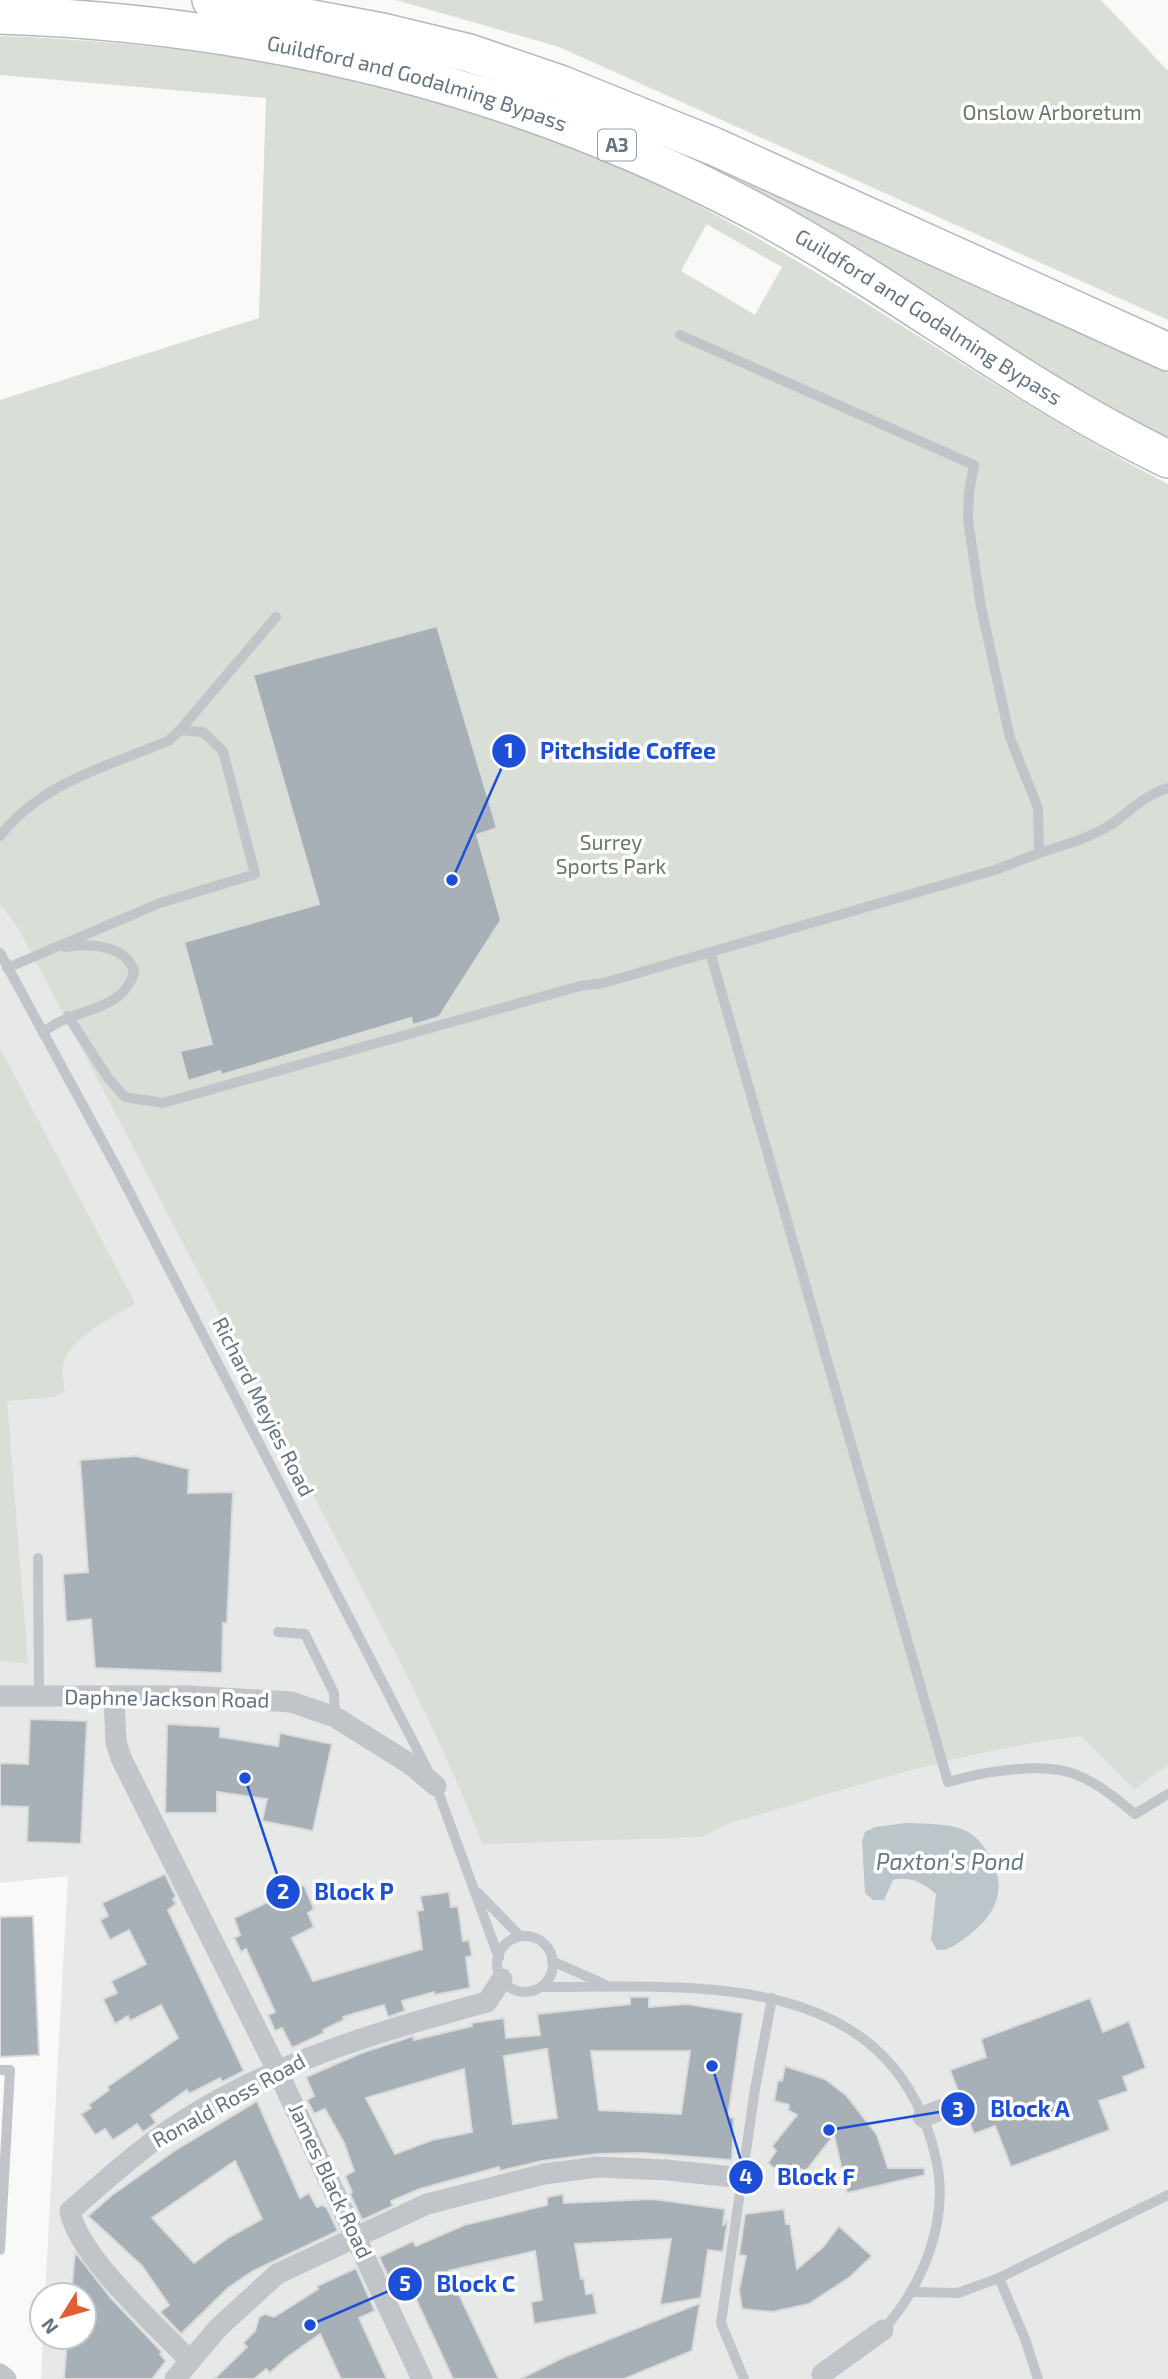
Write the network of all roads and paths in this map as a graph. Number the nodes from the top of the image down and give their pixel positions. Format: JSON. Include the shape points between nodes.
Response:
{"nodes":[{"id":1,"x":211,"y":0,"type":"edge"},
{"id":2,"x":0,"y":15,"type":"edge"},
{"id":3,"x":680,"y":335,"type":"dead end"},
{"id":4,"x":1168,"y":352,"type":"edge"},
{"id":5,"x":1168,"y":459,"type":"edge"},
{"id":6,"x":276,"y":617,"type":"dead end"},
{"id":7,"x":180,"y":730,"type":"junction"},
{"id":8,"x":1168,"y":788,"type":"edge"},
{"id":9,"x":0,"y":836,"type":"edge"},
{"id":10,"x":1039,"y":853,"type":"junction"},
{"id":11,"x":49,"y":951,"type":"junction"},
{"id":12,"x":710,"y":952,"type":"junction"},
{"id":13,"x":0,"y":953,"type":"edge"},
{"id":14,"x":6,"y":968,"type":"junction"},
{"id":15,"x":68,"y":1016,"type":"junction"},
{"id":16,"x":43,"y":1033,"type":"junction"},
{"id":17,"x":38,"y":1558,"type":"dead end"},
{"id":18,"x":278,"y":1632,"type":"dead end"},
{"id":19,"x":39,"y":1695,"type":"junction"},
{"id":20,"x":0,"y":1696,"type":"edge"},
{"id":21,"x":114,"y":1698,"type":"junction"},
{"id":22,"x":335,"y":1717,"type":"junction"},
{"id":23,"x":436,"y":1786,"type":"junction"},
{"id":24,"x":1168,"y":1794,"type":"edge"},
{"id":25,"x":473,"y":1887,"type":"junction"},
{"id":26,"x":520,"y":1936,"type":"junction"},
{"id":27,"x":552,"y":1961,"type":"junction"},
{"id":28,"x":500,"y":1969,"type":"junction"},
{"id":29,"x":543,"y":1987,"type":"junction"},
{"id":30,"x":610,"y":1987,"type":"junction"},
{"id":31,"x":772,"y":1998,"type":"junction"},
{"id":32,"x":9,"y":2056,"type":"dead end"},
{"id":33,"x":5,"y":2070,"type":"edge"},
{"id":34,"x":277,"y":2070,"type":"junction"},
{"id":35,"x":743,"y":2178,"type":"junction"},
{"id":36,"x":1168,"y":2194,"type":"edge"},
{"id":37,"x":357,"y":2238,"type":"junction"},
{"id":38,"x":0,"y":2250,"type":"edge"},
{"id":39,"x":999,"y":2278,"type":"junction"},
{"id":40,"x":912,"y":2292,"type":"junction"},
{"id":41,"x":883,"y":2330,"type":"joint"},
{"id":42,"x":190,"y":2361,"type":"junction"},
{"id":43,"x":0,"y":2374,"type":"edge"},
{"id":44,"x":816,"y":2376,"type":"edge"},
{"id":45,"x":6,"y":2379,"type":"edge"},
{"id":46,"x":175,"y":2379,"type":"edge"},
{"id":47,"x":422,"y":2379,"type":"edge"},
{"id":48,"x":744,"y":2379,"type":"edge"},
{"id":49,"x":1038,"y":2379,"type":"edge"}],
"edges":[{"from":1,"to":4,"type":"highway","name":"Guildford and Godalming Bypass","number":"A3","via":[[469,53],[560,84],[713,146]]},
{"from":2,"to":5,"type":"highway","name":"Guildford and Godalming Bypass","number":"A3","via":[[103,20],[298,48],[436,80],[567,124],[654,160],[760,214],[1039,387]]},
{"from":3,"to":10,"type":"lane","via":[[974,465],[968,520],[981,607],[1010,738],[1038,808]]},
{"from":6,"to":7,"type":"lane"},
{"from":7,"to":9,"type":"lane","via":[[168,741],[50,790]]},
{"from":7,"to":11,"type":"lane","via":[[202,732],[223,751],[255,874],[160,903]]},
{"from":8,"to":10,"type":"lane","via":[[1156,791],[1110,825]]},
{"from":10,"to":12,"type":"lane","via":[[995,870]]},
{"from":11,"to":14,"type":"lane"},
{"from":11,"to":15,"type":"lane","via":[[94,946],[117,951],[132,962],[134,972],[124,994],[111,1003]]},
{"from":12,"to":15,"type":"lane","via":[[163,1102],[125,1097]]},
{"from":12,"to":24,"type":"lane","via":[[948,1782],[976,1773],[1046,1769],[1074,1774],[1105,1790],[1135,1814]]},
{"from":13,"to":14,"type":"lane","name":"Richard Meyjes Road"},
{"from":14,"to":16,"type":"lane","name":"Richard Meyjes Road"},
{"from":15,"to":16,"type":"lane"},
{"from":16,"to":23,"type":"lane","name":"Richard Meyjes Road","via":[[131,1194]]},
{"from":17,"to":19,"type":"lane"},
{"from":18,"to":22,"type":"lane","via":[[305,1634],[334,1693]]},
{"from":19,"to":20,"type":"street","name":"Daphne Jackson Road"},
{"from":19,"to":21,"type":"street","name":"Daphne Jackson Road"},
{"from":21,"to":22,"type":"street","name":"Daphne Jackson Road","via":[[190,1696],[292,1702]]},
{"from":21,"to":34,"type":"street","name":"James Black Road","via":[[121,1758]]},
{"from":22,"to":23,"type":"street","name":"Daphne Jackson Road"},
{"from":23,"to":25,"type":"lane","name":"Richard Meyjes Road"},
{"from":25,"to":26,"type":"lane","name":"Richard Meyjes Road"},
{"from":25,"to":28,"type":"lane","name":"Richard Meyjes Road"},
{"from":26,"to":27,"type":"lane","via":[[537,1937]]},
{"from":26,"to":28,"type":"lane","via":[[506,1945]]},
{"from":27,"to":29,"type":"lane"},
{"from":27,"to":30,"type":"lane"},
{"from":28,"to":29,"type":"lane","via":[[509,1989],[520,1992]]},
{"from":28,"to":34,"type":"street","name":"Ronald Ross Road","via":[[487,2002],[398,2026]]},
{"from":29,"to":30,"type":"lane"},
{"from":30,"to":31,"type":"lane","via":[[671,1987]]},
{"from":31,"to":35,"type":"lane"},
{"from":31,"to":40,"type":"lane","via":[[828,2015],[859,2034],[932,2113],[940,2194],[932,2239]]},
{"from":32,"to":33,"type":"lane"},
{"from":33,"to":38,"type":"lane"},
{"from":34,"to":37,"type":"street","name":"James Black Road"},
{"from":34,"to":42,"type":"street","name":"Ronald Ross Road","via":[[158,2138],[69,2211],[77,2235],[95,2258]]},
{"from":35,"to":37,"type":"street","via":[[597,2167],[544,2174],[427,2204]]},
{"from":35,"to":48,"type":"lane","via":[[722,2323]]},
{"from":36,"to":39,"type":"lane"},
{"from":37,"to":42,"type":"street","via":[[277,2274],[226,2320]]},
{"from":37,"to":47,"type":"street","name":"James Black Road"},
{"from":39,"to":40,"type":"lane","via":[[958,2293]]},
{"from":39,"to":49,"type":"lane"},
{"from":40,"to":41,"type":"lane"},
{"from":41,"to":44,"type":"street"},
{"from":42,"to":46,"type":"street"},
{"from":43,"to":45,"type":"street"}]}
